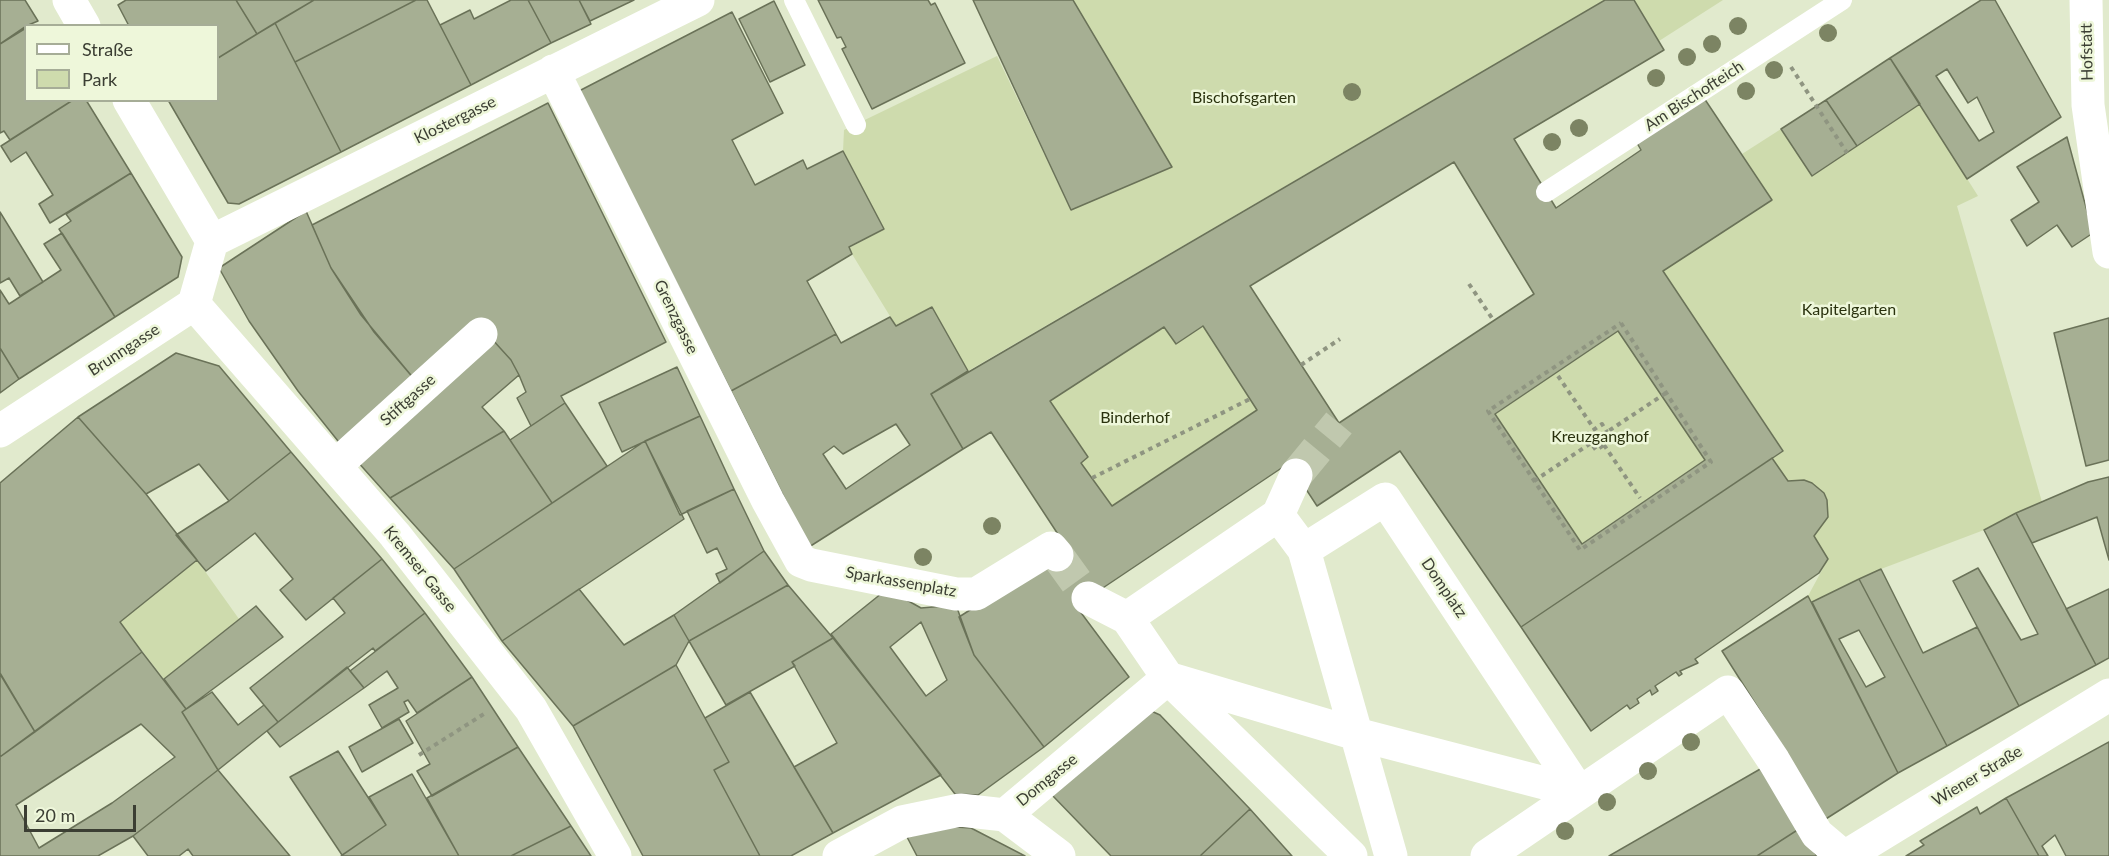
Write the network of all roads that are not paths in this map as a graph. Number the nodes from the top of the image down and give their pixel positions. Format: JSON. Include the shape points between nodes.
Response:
{"nodes":[{"id":1,"x":69,"y":0,"type":"edge"},
{"id":2,"x":698,"y":0,"type":"edge"},
{"id":3,"x":794,"y":0,"type":"edge"},
{"id":4,"x":1842,"y":0,"type":"edge"},
{"id":5,"x":2086,"y":0,"type":"edge"},
{"id":6,"x":83,"y":24,"type":"edge"},
{"id":7,"x":554,"y":72,"type":"junction"},
{"id":8,"x":130,"y":102,"type":"edge"},
{"id":9,"x":856,"y":125,"type":"dead end"},
{"id":10,"x":1546,"y":192,"type":"dead end"},
{"id":11,"x":212,"y":241,"type":"junction"},
{"id":12,"x":2109,"y":252,"type":"edge"},
{"id":13,"x":194,"y":304,"type":"junction"},
{"id":14,"x":481,"y":334,"type":"dead end"},
{"id":15,"x":0,"y":431,"type":"edge"},
{"id":16,"x":335,"y":466,"type":"junction"},
{"id":17,"x":1296,"y":475,"type":"tunnel mouth"},
{"id":18,"x":1278,"y":515,"type":"junction"},
{"id":19,"x":1304,"y":550,"type":"junction"},
{"id":20,"x":1057,"y":555,"type":"dead end"},
{"id":21,"x":801,"y":561,"type":"joint"},
{"id":22,"x":1088,"y":598,"type":"tunnel mouth"},
{"id":23,"x":1127,"y":618,"type":"junction"},
{"id":24,"x":1168,"y":678,"type":"junction"},
{"id":25,"x":2109,"y":695,"type":"edge"},
{"id":26,"x":1356,"y":734,"type":"junction"},
{"id":27,"x":1579,"y":792,"type":"junction"},
{"id":28,"x":1005,"y":815,"type":"junction"},
{"id":29,"x":615,"y":856,"type":"edge"},
{"id":30,"x":839,"y":856,"type":"edge"},
{"id":31,"x":1059,"y":856,"type":"edge"},
{"id":32,"x":1351,"y":856,"type":"edge"},
{"id":33,"x":1391,"y":856,"type":"edge"},
{"id":34,"x":1487,"y":856,"type":"edge"},
{"id":35,"x":1844,"y":856,"type":"edge"}],
"edges":[{"from":1,"to":6,"type":"street"},
{"from":2,"to":7,"type":"street","name":"Klostergasse"},
{"from":3,"to":9,"type":"lane"},
{"from":4,"to":10,"type":"lane","name":"Am Bischofteich"},
{"from":5,"to":12,"type":"street","name":"Hofstatt","via":[[2088,105]]},
{"from":7,"to":11,"type":"street","name":"Klostergasse"},
{"from":7,"to":21,"type":"street","name":"Grenzgasse"},
{"from":8,"to":11,"type":"street"},
{"from":11,"to":13,"type":"street"},
{"from":13,"to":15,"type":"street","name":"Brunngasse"},
{"from":13,"to":16,"type":"street","name":"Kremser Gasse"},
{"from":14,"to":16,"type":"street","name":"Stiftgasse"},
{"from":16,"to":29,"type":"street","name":"Kremser Gasse","via":[[531,709]]},
{"from":17,"to":18,"type":"street"},
{"from":18,"to":19,"type":"street"},
{"from":18,"to":23,"type":"street"},
{"from":19,"to":26,"type":"street"},
{"from":19,"to":27,"type":"street","name":"Domplatz","via":[[1385,500]]},
{"from":20,"to":21,"type":"street","name":"Sparkassenplatz","via":[[1051,548],[983,592],[956,594]]},
{"from":22,"to":23,"type":"street"},
{"from":23,"to":24,"type":"street"},
{"from":24,"to":26,"type":"street"},
{"from":24,"to":28,"type":"street","name":"Domgasse"},
{"from":24,"to":32,"type":"street"},
{"from":25,"to":35,"type":"street","name":"Wiener Straße"},
{"from":26,"to":27,"type":"street"},
{"from":26,"to":33,"type":"street"},
{"from":27,"to":34,"type":"street"},
{"from":27,"to":35,"type":"street","via":[[1728,692],[1816,834]]},
{"from":28,"to":30,"type":"street","name":"Domgasse","via":[[960,810],[902,822]]},
{"from":28,"to":31,"type":"street"}]}
